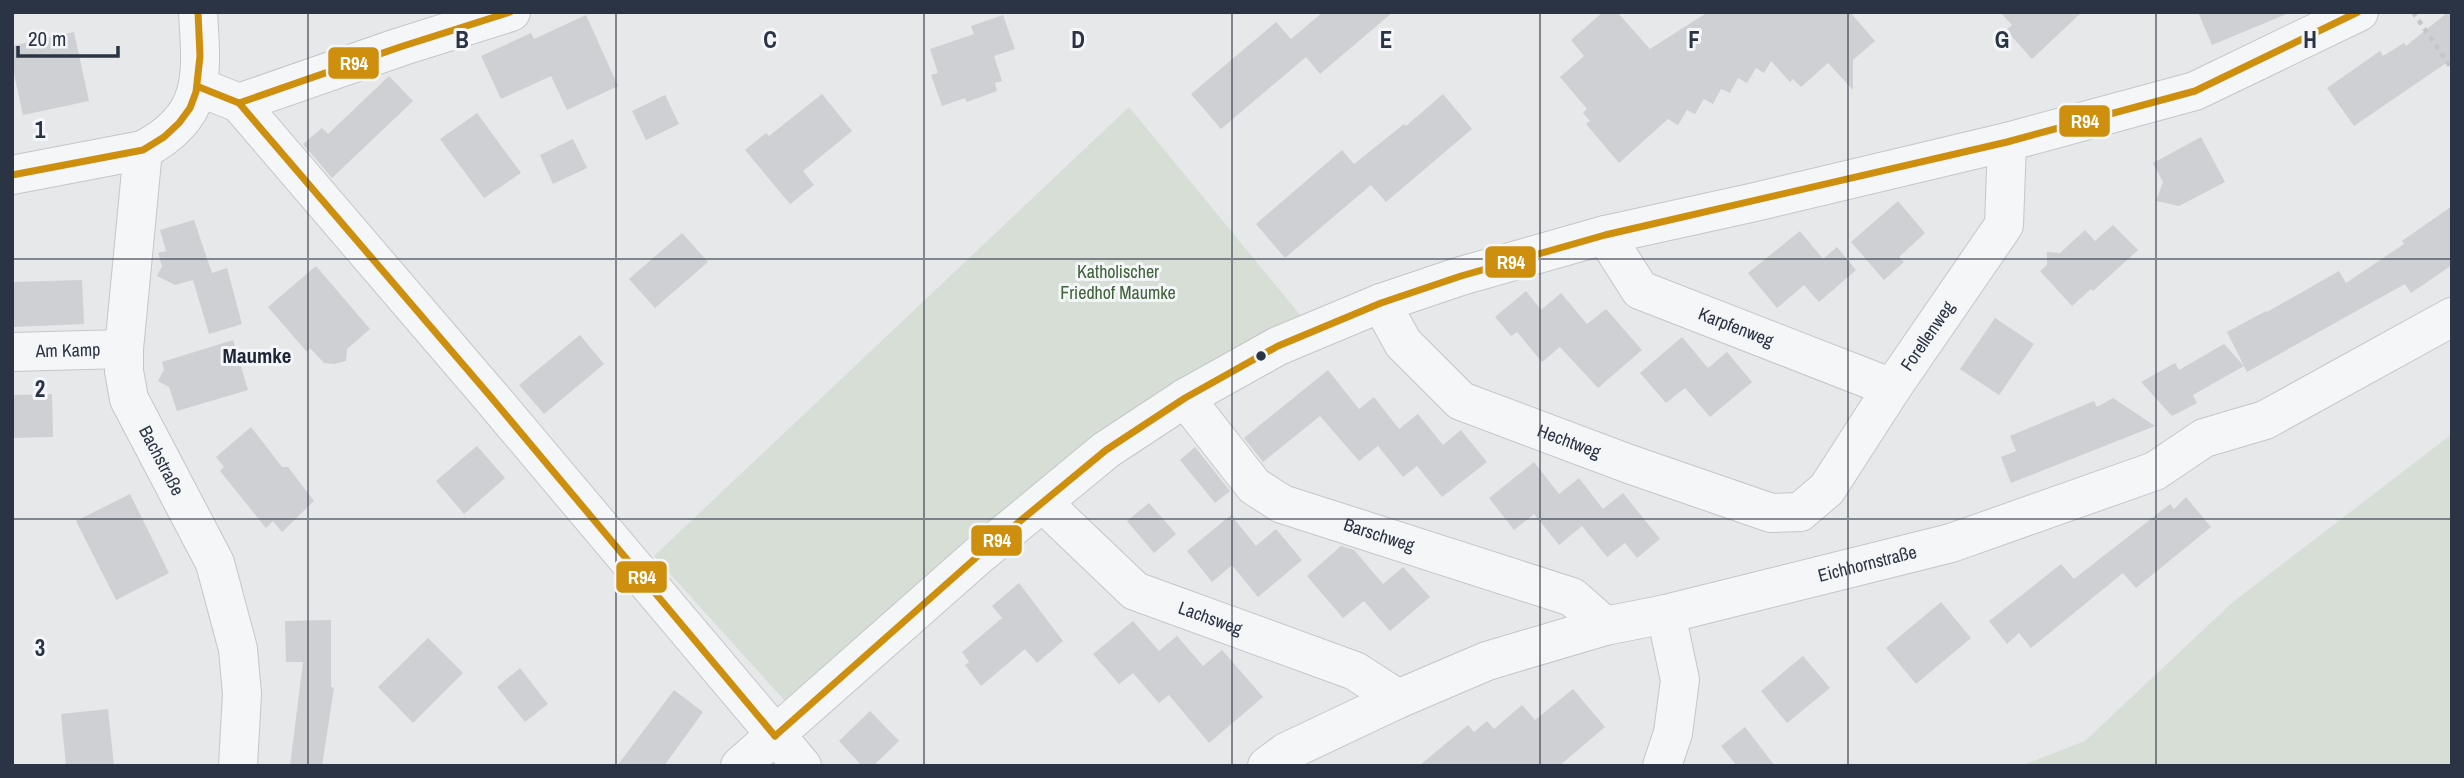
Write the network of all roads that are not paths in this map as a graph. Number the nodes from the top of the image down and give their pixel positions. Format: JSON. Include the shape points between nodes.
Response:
{"nodes":[{"id":1,"x":198,"y":12,"type":"edge"},
{"id":2,"x":511,"y":12,"type":"edge"},
{"id":3,"x":2359,"y":12,"type":"edge"},
{"id":4,"x":199,"y":87,"type":"junction"},
{"id":5,"x":239,"y":103,"type":"junction"},
{"id":6,"x":2007,"y":142,"type":"junction"},
{"id":7,"x":143,"y":150,"type":"junction"},
{"id":8,"x":12,"y":175,"type":"edge"},
{"id":9,"x":1605,"y":235,"type":"junction"},
{"id":10,"x":1381,"y":303,"type":"junction"},
{"id":11,"x":2452,"y":317,"type":"edge"},
{"id":12,"x":124,"y":349,"type":"junction"},
{"id":13,"x":12,"y":352,"type":"edge"},
{"id":14,"x":1892,"y":388,"type":"junction"},
{"id":15,"x":1185,"y":398,"type":"junction"},
{"id":16,"x":1044,"y":504,"type":"junction"},
{"id":17,"x":1800,"y":512,"type":"joint"},
{"id":18,"x":1666,"y":614,"type":"junction"},
{"id":19,"x":1605,"y":626,"type":"junction"},
{"id":20,"x":1398,"y":699,"type":"junction"},
{"id":21,"x":775,"y":736,"type":"junction"},
{"id":22,"x":238,"y":766,"type":"edge"},
{"id":23,"x":740,"y":766,"type":"edge"},
{"id":24,"x":802,"y":766,"type":"edge"},
{"id":25,"x":1267,"y":766,"type":"edge"},
{"id":26,"x":1662,"y":766,"type":"edge"}],
"edges":[{"from":1,"to":4,"type":"street"},
{"from":2,"to":5,"type":"street"},
{"from":3,"to":6,"type":"street","via":[[2195,91]]},
{"from":4,"to":5,"type":"street"},
{"from":4,"to":7,"type":"street","via":[[174,128]]},
{"from":5,"to":21,"type":"street"},
{"from":6,"to":9,"type":"street"},
{"from":6,"to":14,"type":"street","name":"Forellenweg","via":[[2004,225]]},
{"from":7,"to":8,"type":"street"},
{"from":7,"to":12,"type":"street","name":"Bachstraße"},
{"from":9,"to":10,"type":"street","via":[[1461,275]]},
{"from":9,"to":14,"type":"street","name":"Karpfenweg","via":[[1640,290]]},
{"from":10,"to":15,"type":"street","via":[[1278,346]]},
{"from":10,"to":17,"type":"street","name":"Hechtweg","via":[[1403,343],[1461,401],[1771,513]]},
{"from":11,"to":18,"type":"street","name":"Eichhornstraße","via":[[2265,420],[2204,438],[2155,471],[1951,543]]},
{"from":12,"to":13,"type":"street","name":"Am Kamp"},
{"from":12,"to":22,"type":"street","name":"Bachstraße","via":[[129,399],[215,563],[238,649],[242,694]]},
{"from":14,"to":17,"type":"street","name":"Forellenweg","via":[[1826,489]]},
{"from":15,"to":16,"type":"street","via":[[1106,450]]},
{"from":15,"to":19,"type":"street","name":"Barschweg","via":[[1254,485],[1282,504],[1572,597]]},
{"from":16,"to":20,"type":"street","name":"Lachsweg","via":[[1135,591],[1355,671]]},
{"from":16,"to":21,"type":"street","via":[[979,555]]},
{"from":18,"to":19,"type":"street","name":"Eichhornstraße"},
{"from":18,"to":26,"type":"street","via":[[1680,680],[1673,733]]},
{"from":19,"to":20,"type":"street","name":"Eichhornstraße","via":[[1487,661]]},
{"from":20,"to":25,"type":"street","name":"Eichhornstraße","via":[[1286,752]]},
{"from":21,"to":23,"type":"street"},
{"from":21,"to":24,"type":"street"}]}
